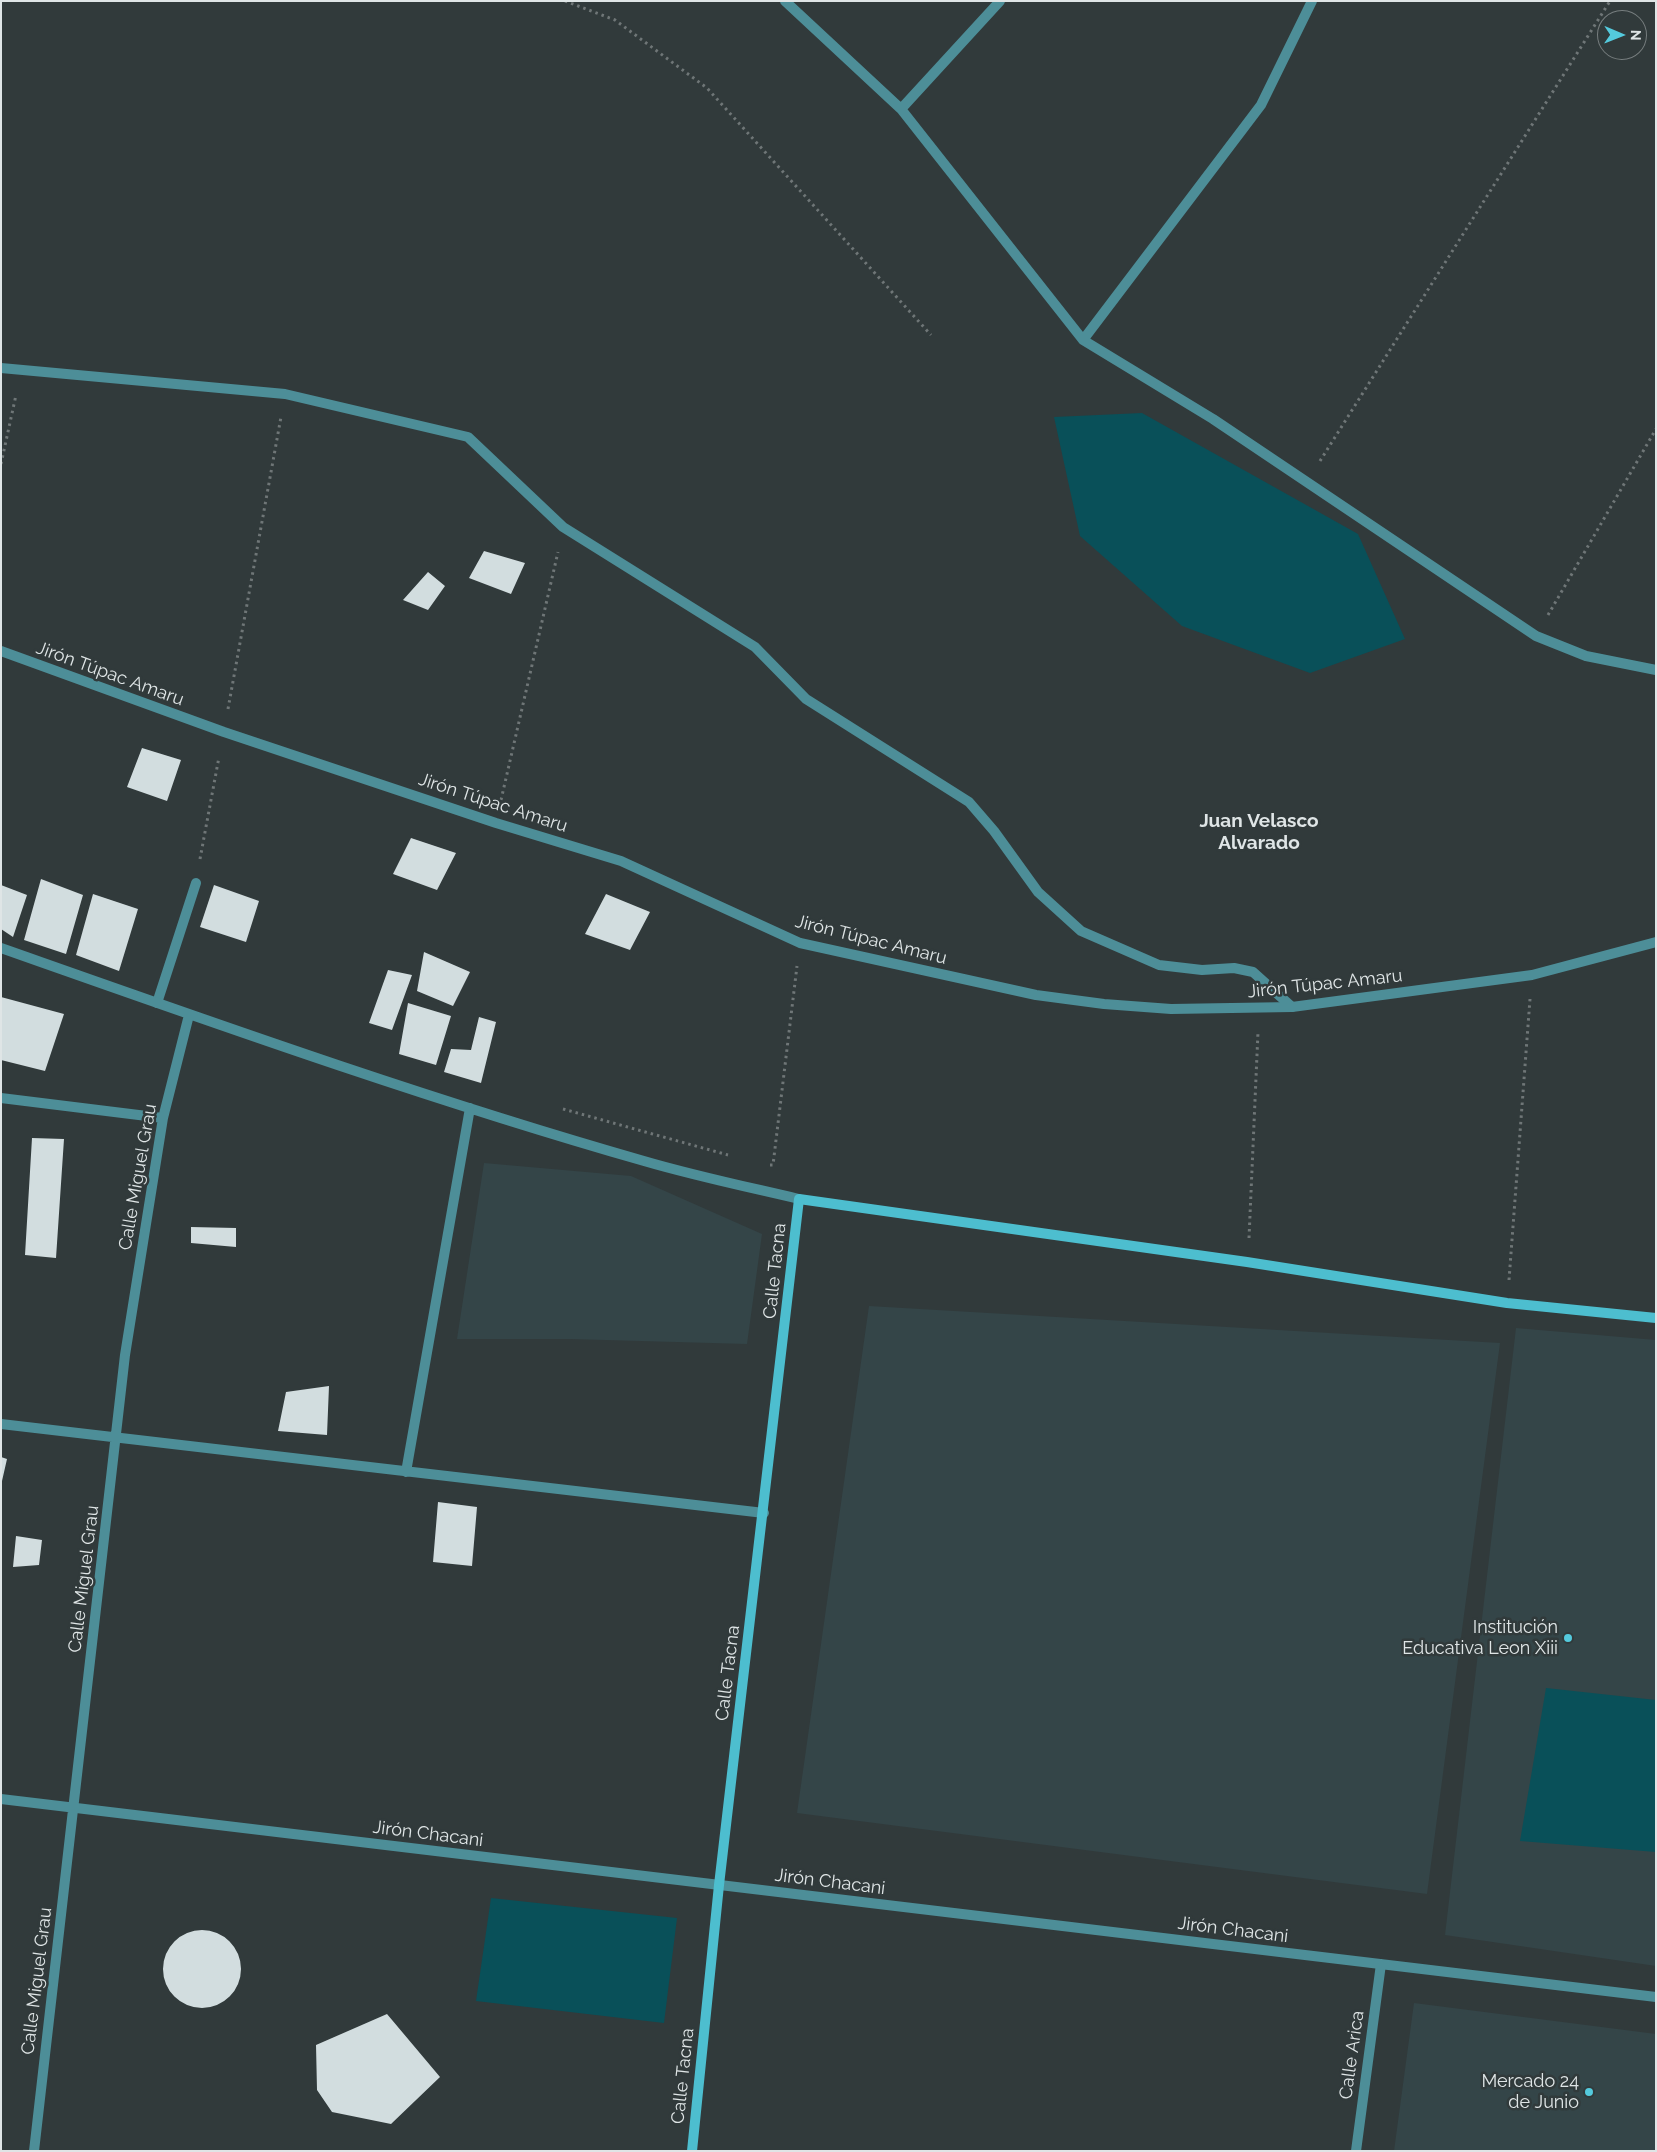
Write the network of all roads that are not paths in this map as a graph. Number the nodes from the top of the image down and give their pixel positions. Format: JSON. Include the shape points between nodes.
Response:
{"nodes":[{"id":1,"x":785,"y":1,"type":"edge"},
{"id":2,"x":1000,"y":1,"type":"edge"},
{"id":3,"x":1312,"y":1,"type":"edge"},
{"id":4,"x":901,"y":109,"type":"junction"},
{"id":5,"x":1082,"y":340,"type":"junction"},
{"id":6,"x":1,"y":368,"type":"edge"},
{"id":7,"x":1,"y":651,"type":"edge"},
{"id":8,"x":1656,"y":670,"type":"edge"},
{"id":9,"x":196,"y":883,"type":"road end"},
{"id":10,"x":1656,"y":942,"type":"edge"},
{"id":11,"x":1,"y":948,"type":"edge"},
{"id":12,"x":157,"y":1003,"type":"junction"},
{"id":13,"x":1292,"y":1007,"type":"junction"},
{"id":14,"x":189,"y":1015,"type":"junction"},
{"id":15,"x":1,"y":1098,"type":"edge"},
{"id":16,"x":470,"y":1108,"type":"junction"},
{"id":17,"x":163,"y":1118,"type":"junction"},
{"id":18,"x":800,"y":1200,"type":"junction"},
{"id":19,"x":1656,"y":1318,"type":"edge"},
{"id":20,"x":1,"y":1424,"type":"edge"},
{"id":21,"x":117,"y":1438,"type":"junction"},
{"id":22,"x":406,"y":1472,"type":"junction"},
{"id":23,"x":764,"y":1513,"type":"junction"},
{"id":24,"x":1,"y":1799,"type":"edge"},
{"id":25,"x":74,"y":1808,"type":"junction"},
{"id":26,"x":719,"y":1885,"type":"junction"},
{"id":27,"x":1381,"y":1964,"type":"junction"},
{"id":28,"x":1656,"y":1996,"type":"edge"},
{"id":29,"x":34,"y":2151,"type":"edge"},
{"id":30,"x":692,"y":2151,"type":"edge"},
{"id":31,"x":1356,"y":2151,"type":"edge"}],
"edges":[{"from":1,"to":4,"type":"street"},
{"from":2,"to":4,"type":"street"},
{"from":3,"to":5,"type":"street","via":[[1262,105]]},
{"from":4,"to":5,"type":"street"},
{"from":5,"to":8,"type":"street","via":[[1213,419],[1536,636],[1586,656]]},
{"from":6,"to":13,"type":"street","via":[[285,394],[468,437],[563,527],[754,647],[806,699],[969,802],[1038,892],[1081,931],[1159,965],[1202,970],[1234,968],[1253,972]]},
{"from":7,"to":13,"type":"street","name":"Jirón Túpac Amaru","via":[[224,732],[496,823],[621,860],[800,943],[1036,995],[1104,1004],[1172,1009]]},
{"from":9,"to":12,"type":"street"},
{"from":10,"to":13,"type":"street","name":"Jirón Túpac Amaru","via":[[1532,975]]},
{"from":11,"to":12,"type":"street"},
{"from":12,"to":14,"type":"street"},
{"from":14,"to":16,"type":"street"},
{"from":14,"to":17,"type":"street","name":"Calle Miguel Grau"},
{"from":15,"to":17,"type":"street"},
{"from":16,"to":18,"type":"street","via":[[646,1162]]},
{"from":16,"to":22,"type":"street"},
{"from":17,"to":21,"type":"street","name":"Calle Miguel Grau","via":[[125,1355]]},
{"from":18,"to":19,"type":"street","via":[[1247,1262],[1508,1303]]},
{"from":18,"to":23,"type":"street","name":"Calle Tacna"},
{"from":20,"to":21,"type":"street"},
{"from":21,"to":22,"type":"street"},
{"from":21,"to":25,"type":"street","name":"Calle Miguel Grau"},
{"from":22,"to":23,"type":"street"},
{"from":23,"to":26,"type":"street","name":"Calle Tacna"},
{"from":24,"to":25,"type":"street","name":"Jirón Chacani"},
{"from":25,"to":26,"type":"street","name":"Jirón Chacani"},
{"from":25,"to":29,"type":"street","name":"Calle Miguel Grau"},
{"from":26,"to":27,"type":"street","name":"Jirón Chacani"},
{"from":26,"to":30,"type":"street","name":"Calle Tacna"},
{"from":27,"to":28,"type":"street","name":"Jirón Chacani"},
{"from":27,"to":31,"type":"street","name":"Calle Arica"}]}
